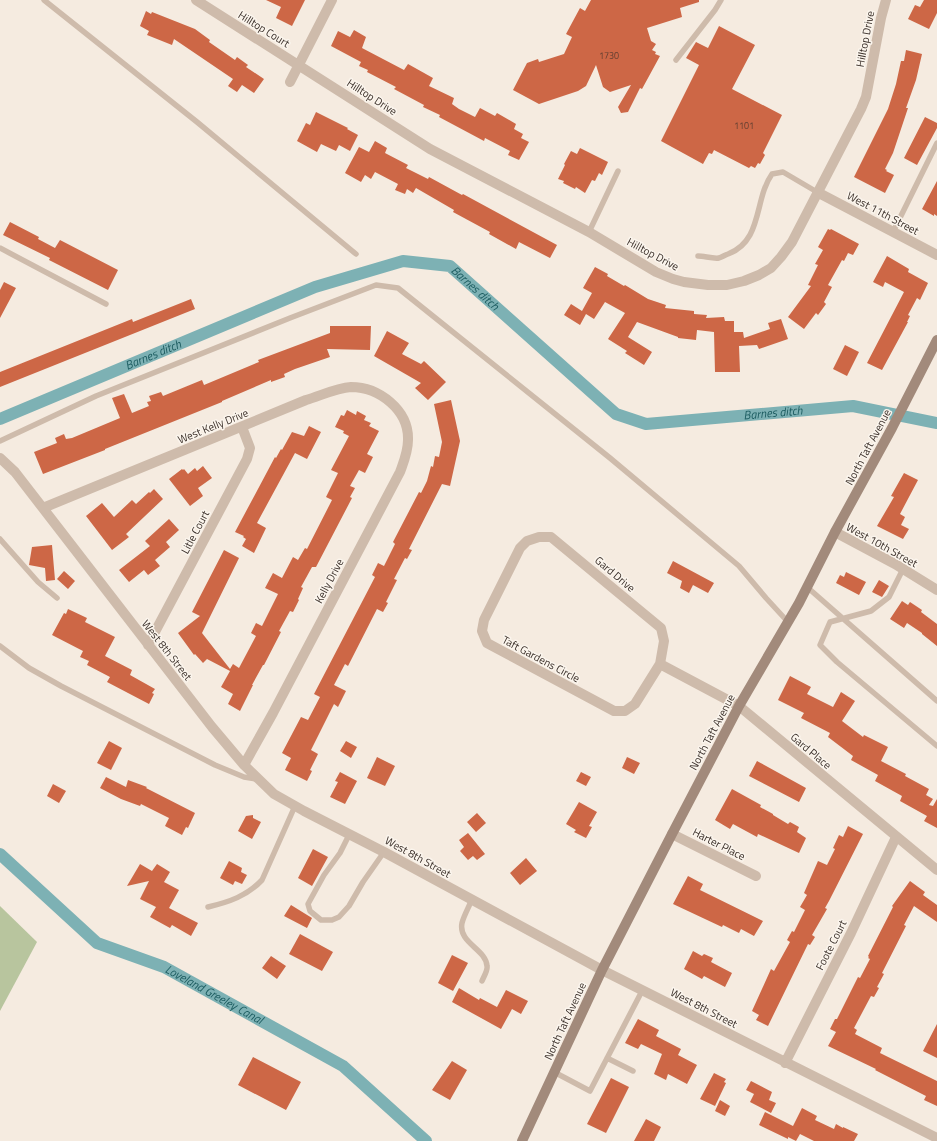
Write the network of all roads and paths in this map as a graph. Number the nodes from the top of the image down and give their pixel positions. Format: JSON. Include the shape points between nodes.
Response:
{"nodes":[{"id":1,"x":44,"y":0,"type":"edge"},
{"id":2,"x":196,"y":0,"type":"edge"},
{"id":3,"x":332,"y":0,"type":"edge"},
{"id":4,"x":721,"y":0,"type":"edge"},
{"id":5,"x":886,"y":0,"type":"edge"},
{"id":6,"x":676,"y":60,"type":"dead end"},
{"id":7,"x":299,"y":64,"type":"junction"},
{"id":8,"x":290,"y":82,"type":"dead end"},
{"id":9,"x":937,"y":143,"type":"edge"},
{"id":10,"x":618,"y":170,"type":"dead end"},
{"id":11,"x":817,"y":192,"type":"junction"},
{"id":12,"x":589,"y":232,"type":"junction"},
{"id":13,"x":893,"y":232,"type":"junction"},
{"id":14,"x":0,"y":248,"type":"edge"},
{"id":15,"x":356,"y":254,"type":"dead end"},
{"id":16,"x":937,"y":255,"type":"edge"},
{"id":17,"x":698,"y":256,"type":"dead end"},
{"id":18,"x":106,"y":304,"type":"dead end"},
{"id":19,"x":937,"y":340,"type":"edge"},
{"id":20,"x":393,"y":405,"type":"joint"},
{"id":21,"x":242,"y":427,"type":"junction"},
{"id":22,"x":0,"y":441,"type":"edge"},
{"id":23,"x":0,"y":458,"type":"edge"},
{"id":24,"x":43,"y":508,"type":"junction"},
{"id":25,"x":835,"y":532,"type":"junction"},
{"id":26,"x":0,"y":539,"type":"edge"},
{"id":27,"x":520,"y":548,"type":"joint"},
{"id":28,"x":903,"y":569,"type":"junction"},
{"id":29,"x":807,"y":587,"type":"junction"},
{"id":30,"x":937,"y":590,"type":"edge"},
{"id":31,"x":57,"y":598,"type":"dead end"},
{"id":32,"x":844,"y":619,"type":"junction"},
{"id":33,"x":788,"y":622,"type":"junction"},
{"id":34,"x":148,"y":645,"type":"junction"},
{"id":35,"x":0,"y":646,"type":"edge"},
{"id":36,"x":660,"y":664,"type":"junction"},
{"id":37,"x":937,"y":701,"type":"edge"},
{"id":38,"x":739,"y":706,"type":"junction"},
{"id":39,"x":937,"y":746,"type":"edge"},
{"id":40,"x":244,"y":765,"type":"junction"},
{"id":41,"x":259,"y":779,"type":"junction"},
{"id":42,"x":295,"y":806,"type":"junction"},
{"id":43,"x":350,"y":833,"type":"junction"},
{"id":44,"x":672,"y":834,"type":"junction"},
{"id":45,"x":896,"y":837,"type":"junction"},
{"id":46,"x":384,"y":852,"type":"junction"},
{"id":47,"x":937,"y":870,"type":"edge"},
{"id":48,"x":756,"y":876,"type":"dead end"},
{"id":49,"x":472,"y":900,"type":"junction"},
{"id":50,"x":208,"y":907,"type":"dead end"},
{"id":51,"x":602,"y":970,"type":"junction"},
{"id":52,"x":482,"y":981,"type":"dead end"},
{"id":53,"x":642,"y":991,"type":"junction"},
{"id":54,"x":607,"y":1058,"type":"junction"},
{"id":55,"x":784,"y":1062,"type":"junction"},
{"id":56,"x":633,"y":1071,"type":"dead end"},
{"id":57,"x":554,"y":1072,"type":"junction"},
{"id":58,"x":937,"y":1138,"type":"edge"},
{"id":59,"x":522,"y":1141,"type":"edge"}],
"edges":[{"from":1,"to":15,"type":"lane"},
{"from":2,"to":7,"type":"street","name":"Hilltop Court"},
{"from":3,"to":7,"type":"street"},
{"from":4,"to":6,"type":"lane"},
{"from":5,"to":11,"type":"street","name":"Hilltop Drive","via":[[866,98]]},
{"from":7,"to":8,"type":"street"},
{"from":7,"to":12,"type":"street","name":"Hilltop Drive","via":[[430,148]]},
{"from":9,"to":13,"type":"lane"},
{"from":10,"to":12,"type":"lane"},
{"from":11,"to":12,"type":"street","name":"Hilltop Drive","via":[[792,242],[771,268],[744,281],[727,285],[708,285],[673,279],[656,272]]},
{"from":11,"to":13,"type":"street","name":"West 11th Street"},
{"from":11,"to":17,"type":"lane","via":[[783,172],[772,174],[766,182],[754,228],[747,240],[736,251],[719,258]]},
{"from":13,"to":16,"type":"street","name":"West 11th Street"},
{"from":14,"to":18,"type":"lane"},
{"from":19,"to":25,"type":"main road","name":"North Taft Avenue"},
{"from":20,"to":21,"type":"street","name":"West Kelly Drive","via":[[373,392],[360,388],[343,388],[306,400]]},
{"from":20,"to":40,"type":"street","name":"Kelly Drive","via":[[402,416],[408,438],[407,454],[400,472]]},
{"from":21,"to":24,"type":"street","name":"West Kelly Drive"},
{"from":21,"to":34,"type":"street","name":"Litle Court","via":[[250,448],[247,459]]},
{"from":22,"to":33,"type":"lane","via":[[96,396],[376,285],[398,288],[610,458],[739,566]]},
{"from":23,"to":24,"type":"street","name":"West 8th Street","via":[[15,472]]},
{"from":24,"to":34,"type":"street","name":"West 8th Street"},
{"from":25,"to":28,"type":"street","name":"West 10th Street"},
{"from":25,"to":29,"type":"main road","name":"North Taft Avenue"},
{"from":26,"to":31,"type":"lane","via":[[38,582]]},
{"from":27,"to":36,"type":"street","name":"Gard Drive","via":[[527,541],[551,537],[660,628],[664,641]]},
{"from":27,"to":36,"type":"street","name":"Taft Gardens Circle","via":[[484,620],[482,631],[487,643],[614,711],[625,711],[635,704]]},
{"from":28,"to":30,"type":"street","name":"West 10th Street"},
{"from":28,"to":32,"type":"lane","via":[[889,597],[871,611]]},
{"from":29,"to":32,"type":"lane"},
{"from":29,"to":33,"type":"main road","name":"North Taft Avenue"},
{"from":32,"to":37,"type":"lane"},
{"from":32,"to":39,"type":"lane","via":[[830,622],[820,645]]},
{"from":33,"to":38,"type":"main road","name":"North Taft Avenue"},
{"from":34,"to":40,"type":"street","name":"West 8th Street"},
{"from":35,"to":41,"type":"lane","via":[[36,672],[215,765],[244,777]]},
{"from":36,"to":38,"type":"street","name":"Gard Place"},
{"from":38,"to":44,"type":"main road","name":"North Taft Avenue"},
{"from":38,"to":45,"type":"street","name":"Gard Place"},
{"from":40,"to":41,"type":"street","name":"West 8th Street"},
{"from":41,"to":42,"type":"street","name":"West 8th Street","via":[[274,794]]},
{"from":42,"to":43,"type":"street","name":"West 8th Street"},
{"from":42,"to":50,"type":"lane","via":[[262,880],[242,896]]},
{"from":43,"to":46,"type":"street","name":"West 8th Street"},
{"from":43,"to":46,"type":"lane","via":[[308,904],[310,911],[321,920],[339,917]]},
{"from":44,"to":48,"type":"street","name":"Harter Place"},
{"from":44,"to":51,"type":"main road","name":"North Taft Avenue"},
{"from":45,"to":47,"type":"street","name":"Gard Place"},
{"from":45,"to":55,"type":"street","name":"Foote Court","via":[[851,933]]},
{"from":46,"to":49,"type":"street","name":"West 8th Street"},
{"from":49,"to":51,"type":"street","name":"West 8th Street"},
{"from":49,"to":52,"type":"lane","via":[[462,924],[464,935],[486,960],[488,967]]},
{"from":51,"to":53,"type":"street","name":"West 8th Street"},
{"from":51,"to":57,"type":"main road","name":"North Taft Avenue"},
{"from":53,"to":54,"type":"lane"},
{"from":53,"to":55,"type":"street","name":"West 8th Street"},
{"from":54,"to":56,"type":"lane"},
{"from":54,"to":57,"type":"lane","via":[[590,1091]]},
{"from":55,"to":58,"type":"street","name":"West 8th Street"},
{"from":57,"to":59,"type":"main road","name":"North Taft Avenue"}]}
